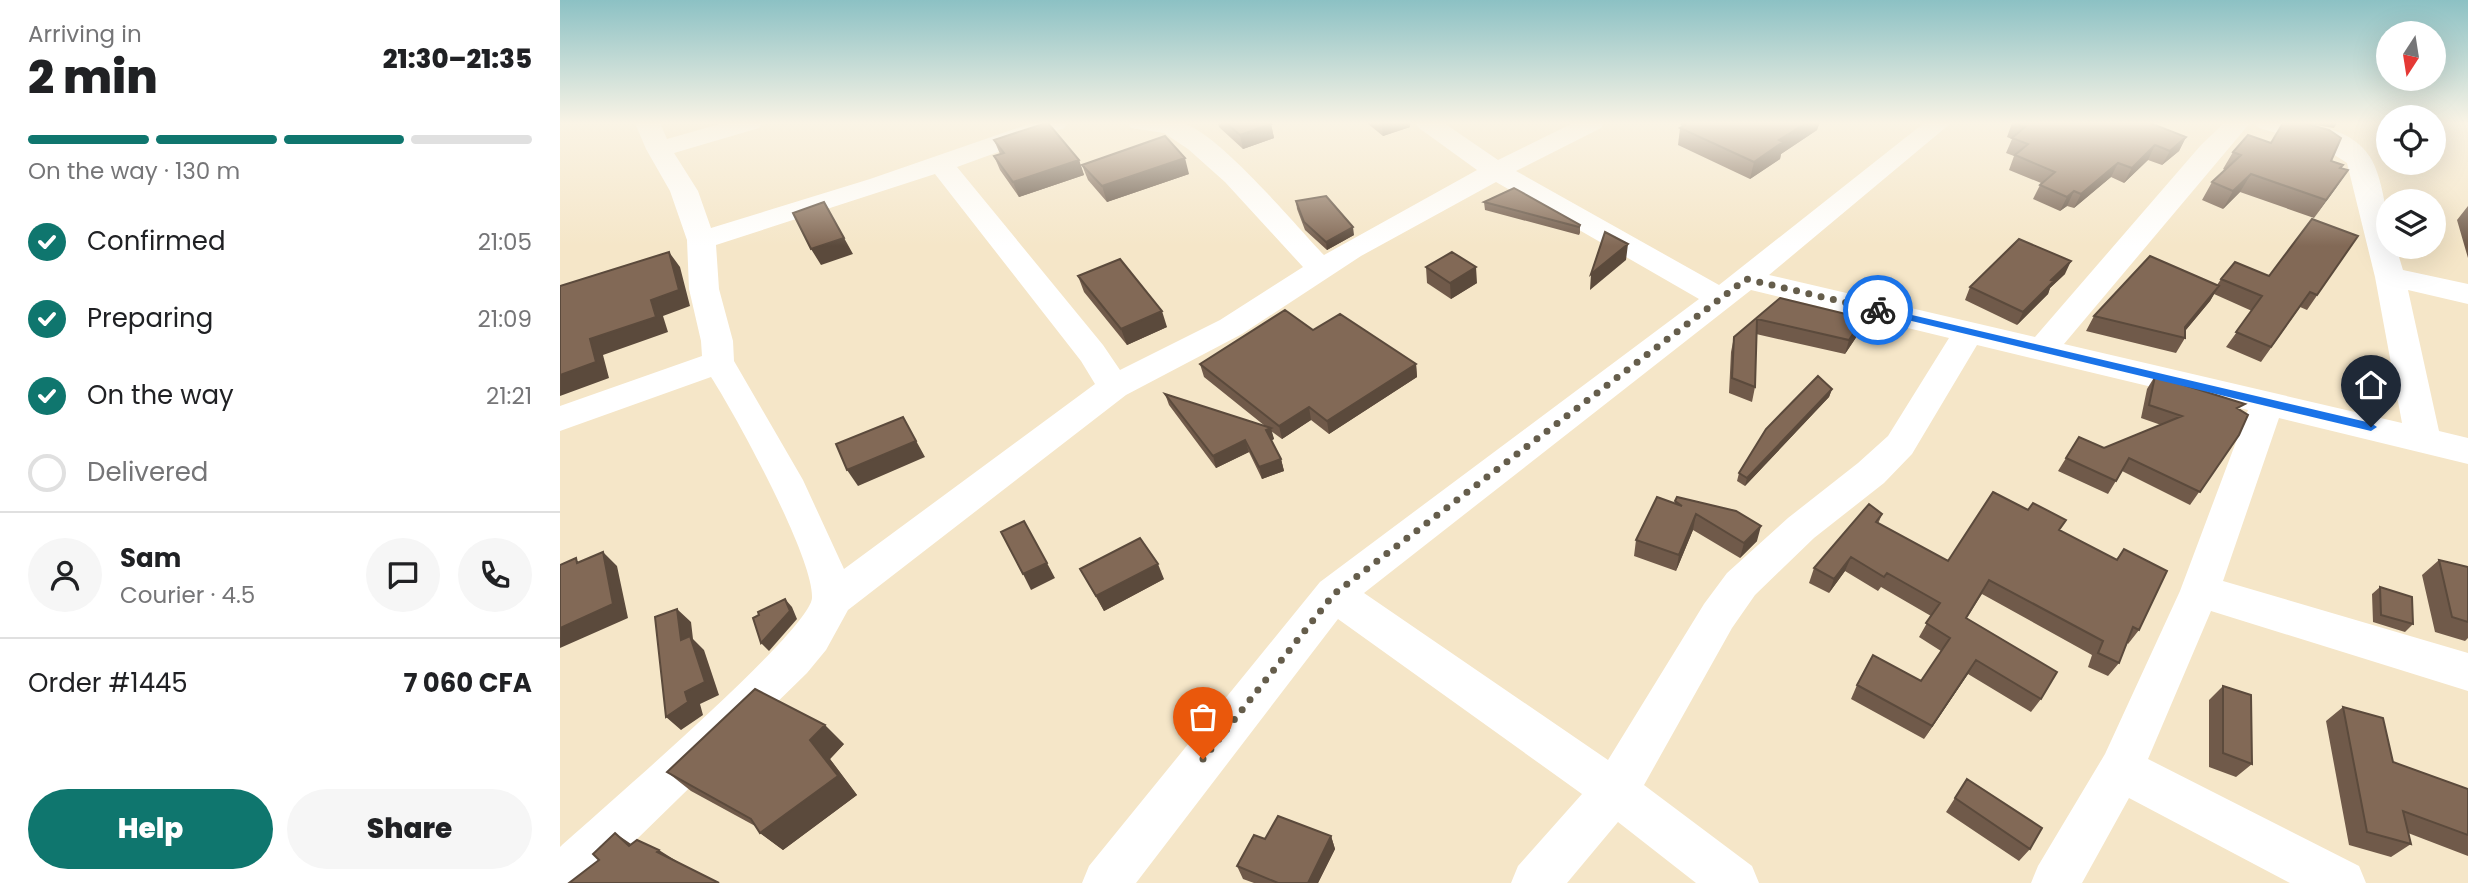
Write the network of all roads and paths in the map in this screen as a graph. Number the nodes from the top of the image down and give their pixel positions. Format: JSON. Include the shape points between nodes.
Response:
{"nodes":[{"id":1,"x":669,"y":164,"type":"edge"},
{"id":2,"x":937,"y":164,"type":"edge"},
{"id":3,"x":941,"y":164,"type":"edge"},
{"id":4,"x":1219,"y":164,"type":"edge"},
{"id":5,"x":1486,"y":164,"type":"edge"},
{"id":6,"x":1506,"y":164,"type":"edge"},
{"id":7,"x":1887,"y":164,"type":"edge"},
{"id":8,"x":2183,"y":164,"type":"edge"},
{"id":9,"x":2360,"y":164,"type":"edge"},
{"id":10,"x":1494,"y":170,"type":"junction"},
{"id":11,"x":701,"y":240,"type":"junction"},
{"id":12,"x":1321,"y":269,"type":"junction"},
{"id":13,"x":2390,"y":277,"type":"junction"},
{"id":14,"x":1733,"y":289,"type":"junction"},
{"id":15,"x":2468,"y":294,"type":"edge"},
{"id":16,"x":1969,"y":332,"type":"junction"},
{"id":17,"x":2043,"y":348,"type":"junction"},
{"id":18,"x":718,"y":362,"type":"junction"},
{"id":19,"x":1114,"y":387,"type":"junction"},
{"id":20,"x":2268,"y":402,"type":"junction"},
{"id":21,"x":560,"y":419,"type":"edge"},
{"id":22,"x":2423,"y":440,"type":"junction"},
{"id":23,"x":2468,"y":452,"type":"edge"},
{"id":24,"x":2200,"y":591,"type":"junction"},
{"id":25,"x":1334,"y":594,"type":"junction"},
{"id":26,"x":832,"y":600,"type":"junction"},
{"id":27,"x":2468,"y":672,"type":"edge"},
{"id":28,"x":2121,"y":769,"type":"junction"},
{"id":29,"x":1615,"y":791,"type":"junction"},
{"id":30,"x":560,"y":880,"type":"edge"},
{"id":31,"x":1106,"y":883,"type":"edge"},
{"id":32,"x":1535,"y":883,"type":"edge"},
{"id":33,"x":1735,"y":883,"type":"edge"},
{"id":34,"x":2055,"y":883,"type":"edge"},
{"id":35,"x":2342,"y":883,"type":"edge"}],
"edges":[{"from":1,"to":11,"type":"street"},
{"from":2,"to":11,"type":"street"},
{"from":3,"to":19,"type":"street"},
{"from":4,"to":12,"type":"street"},
{"from":5,"to":10,"type":"street"},
{"from":6,"to":10,"type":"street"},
{"from":7,"to":14,"type":"street"},
{"from":8,"to":17,"type":"street"},
{"from":9,"to":13,"type":"street"},
{"from":10,"to":12,"type":"street"},
{"from":10,"to":14,"type":"street","via":[[1684,276]]},
{"from":11,"to":18,"type":"street"},
{"from":12,"to":19,"type":"street","via":[[1231,327]]},
{"from":13,"to":15,"type":"street"},
{"from":13,"to":22,"type":"street"},
{"from":14,"to":16,"type":"street"},
{"from":14,"to":25,"type":"street"},
{"from":16,"to":17,"type":"street"},
{"from":16,"to":29,"type":"street","via":[[1900,445],[1741,584]]},
{"from":17,"to":20,"type":"street"},
{"from":18,"to":21,"type":"street"},
{"from":18,"to":26,"type":"street","via":[[741,397],[822,557]]},
{"from":19,"to":26,"type":"street"},
{"from":20,"to":22,"type":"street"},
{"from":20,"to":24,"type":"street"},
{"from":22,"to":23,"type":"street"},
{"from":24,"to":27,"type":"street"},
{"from":24,"to":28,"type":"street"},
{"from":25,"to":29,"type":"street"},
{"from":25,"to":31,"type":"street"},
{"from":26,"to":30,"type":"street","via":[[823,621],[770,682]]},
{"from":28,"to":34,"type":"street"},
{"from":28,"to":35,"type":"street"},
{"from":29,"to":32,"type":"street"},
{"from":29,"to":33,"type":"street"}]}
